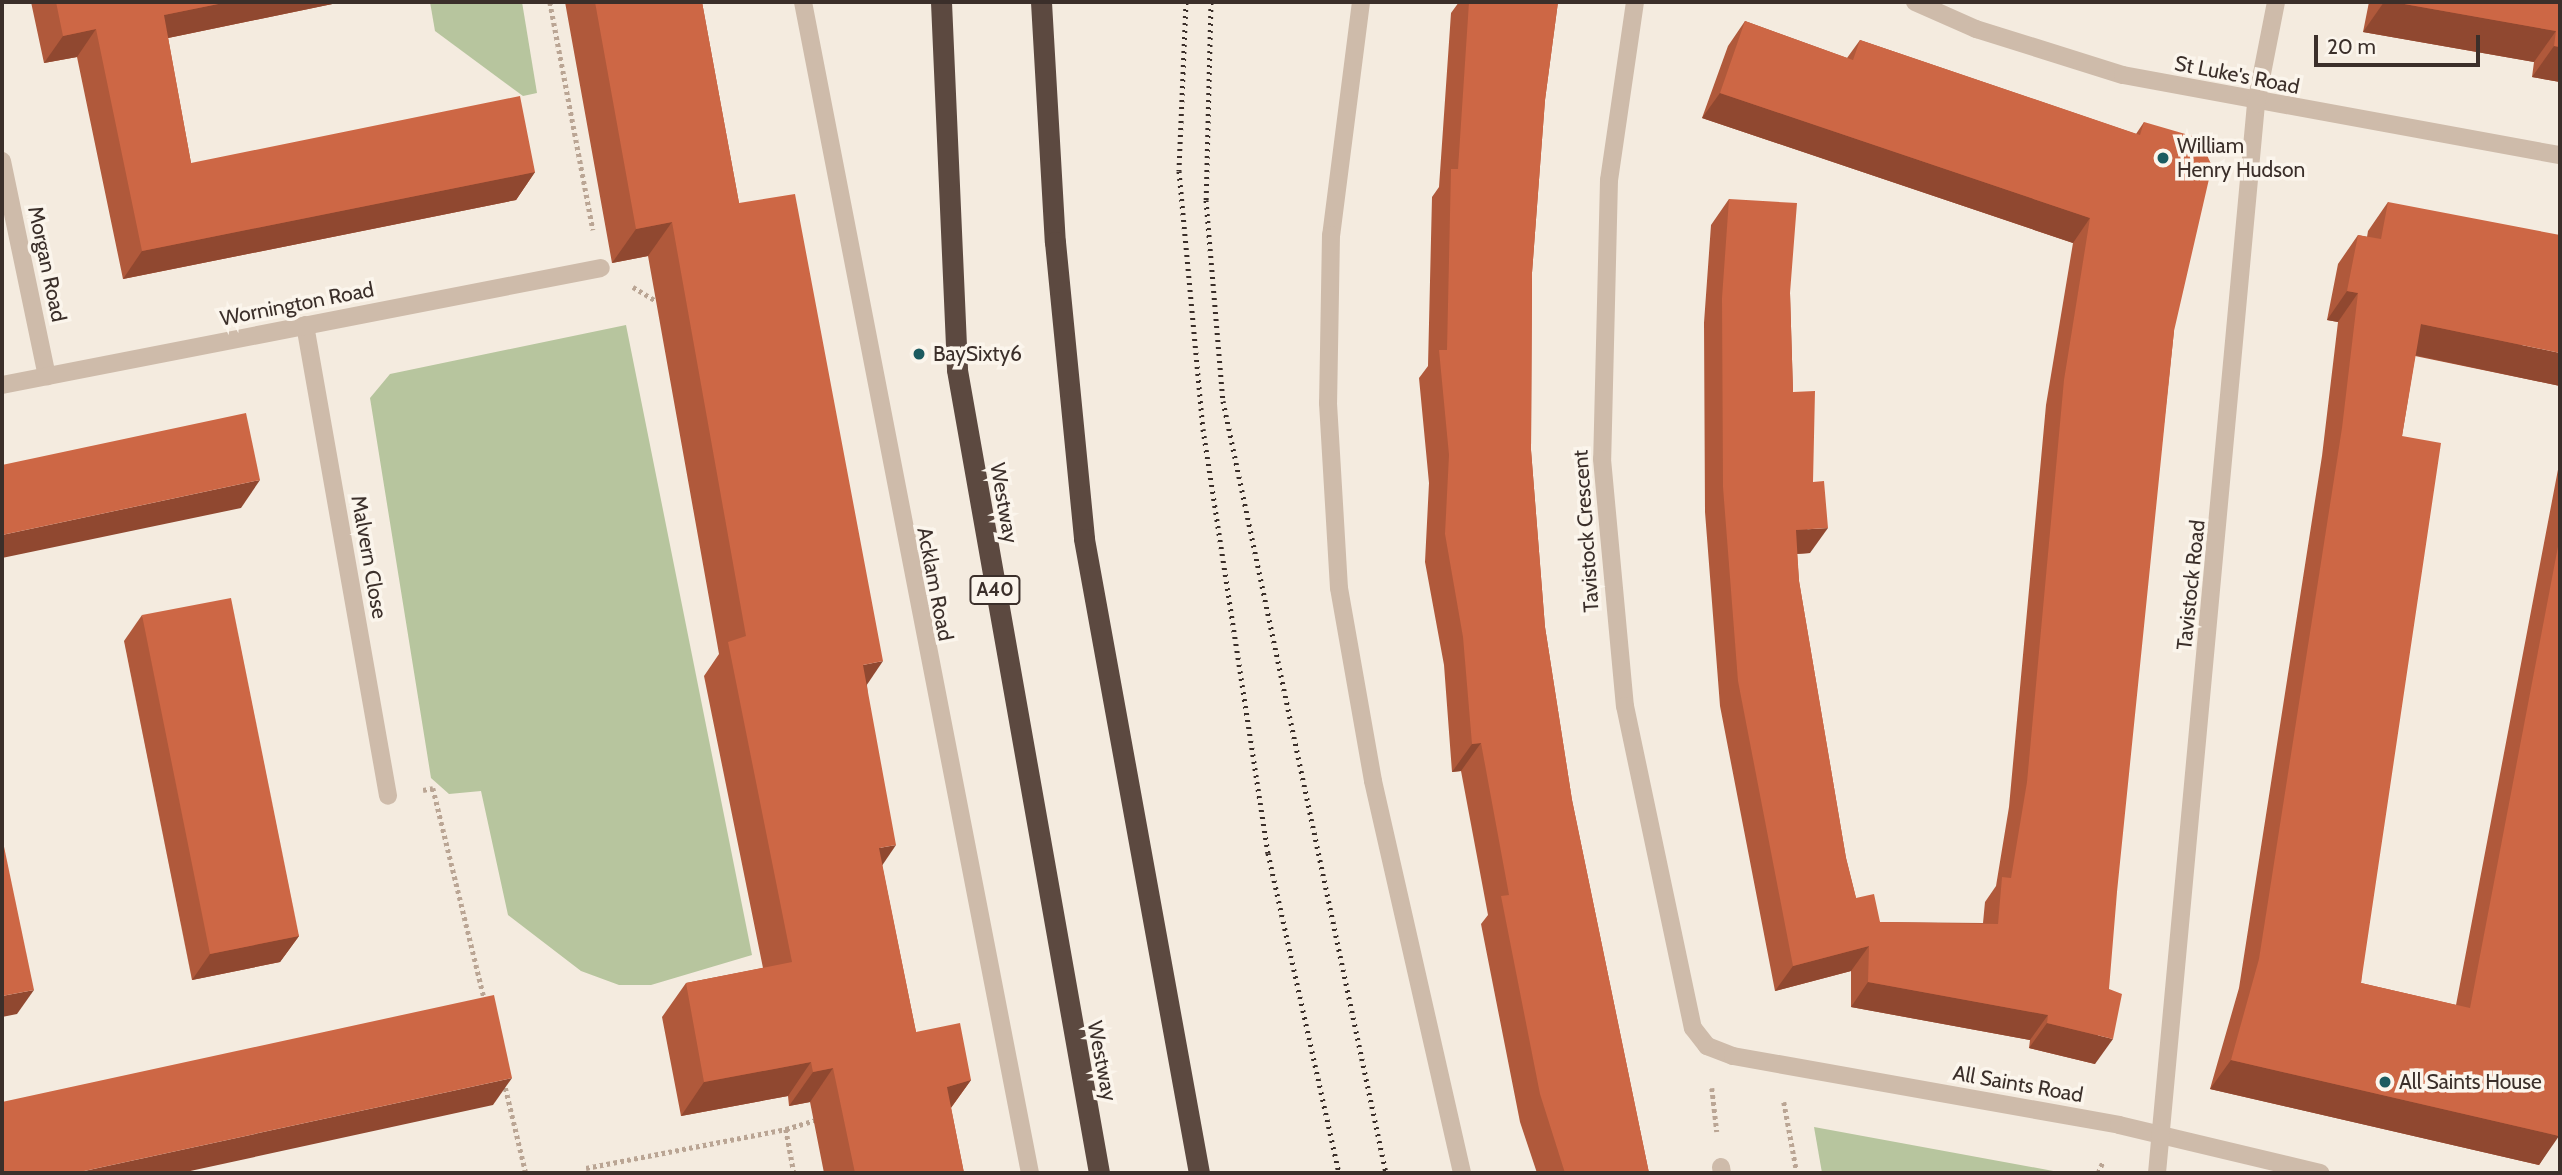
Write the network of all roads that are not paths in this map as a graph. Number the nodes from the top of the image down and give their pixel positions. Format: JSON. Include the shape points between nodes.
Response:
{"nodes":[{"id":1,"x":803,"y":2,"type":"edge"},
{"id":2,"x":941,"y":2,"type":"edge"},
{"id":3,"x":1041,"y":2,"type":"edge"},
{"id":4,"x":1361,"y":2,"type":"edge"},
{"id":5,"x":1635,"y":2,"type":"edge"},
{"id":6,"x":1915,"y":2,"type":"edge"},
{"id":7,"x":2276,"y":2,"type":"edge"},
{"id":8,"x":2256,"y":104,"type":"junction"},
{"id":9,"x":2560,"y":155,"type":"edge"},
{"id":10,"x":2,"y":161,"type":"edge"},
{"id":11,"x":601,"y":268,"type":"road end"},
{"id":12,"x":305,"y":326,"type":"junction"},
{"id":13,"x":47,"y":376,"type":"junction"},
{"id":14,"x":2,"y":385,"type":"edge"},
{"id":15,"x":388,"y":796,"type":"road end"},
{"id":16,"x":1707,"y":1046,"type":"joint"},
{"id":17,"x":2161,"y":1135,"type":"junction"},
{"id":18,"x":1030,"y":1173,"type":"edge"},
{"id":19,"x":1099,"y":1173,"type":"edge"},
{"id":20,"x":1199,"y":1173,"type":"edge"},
{"id":21,"x":1462,"y":1173,"type":"edge"},
{"id":22,"x":2157,"y":1173,"type":"edge"},
{"id":23,"x":2320,"y":1173,"type":"edge"}],
"edges":[{"from":1,"to":18,"type":"street","name":"Acklam Road"},
{"from":2,"to":19,"type":"highway","name":"Westway","number":"A40","via":[[957,370]]},
{"from":3,"to":20,"type":"highway","via":[[1055,242],[1084,539]]},
{"from":4,"to":21,"type":"street","via":[[1331,235],[1328,403],[1339,588],[1373,781]]},
{"from":5,"to":16,"type":"street","name":"Tavistock Crescent","via":[[1609,180],[1602,459],[1625,706],[1686,1012]]},
{"from":6,"to":8,"type":"street","name":"St Luke's Road","via":[[1976,29],[2123,75]]},
{"from":7,"to":8,"type":"street","name":"Tavistock Road"},
{"from":8,"to":9,"type":"street","name":"St Luke's Road"},
{"from":8,"to":17,"type":"street","name":"Tavistock Road"},
{"from":10,"to":13,"type":"street","name":"Morgan Road"},
{"from":11,"to":12,"type":"street","name":"Wornington Road"},
{"from":12,"to":13,"type":"street","name":"Wornington Road"},
{"from":12,"to":15,"type":"street","name":"Malvern Close"},
{"from":13,"to":14,"type":"street","name":"Wornington Road"},
{"from":16,"to":17,"type":"street","name":"All Saints Road","via":[[1777,1065]]},
{"from":17,"to":22,"type":"street","name":"Tavistock Road"},
{"from":17,"to":23,"type":"street","name":"All Saints Road"}]}
